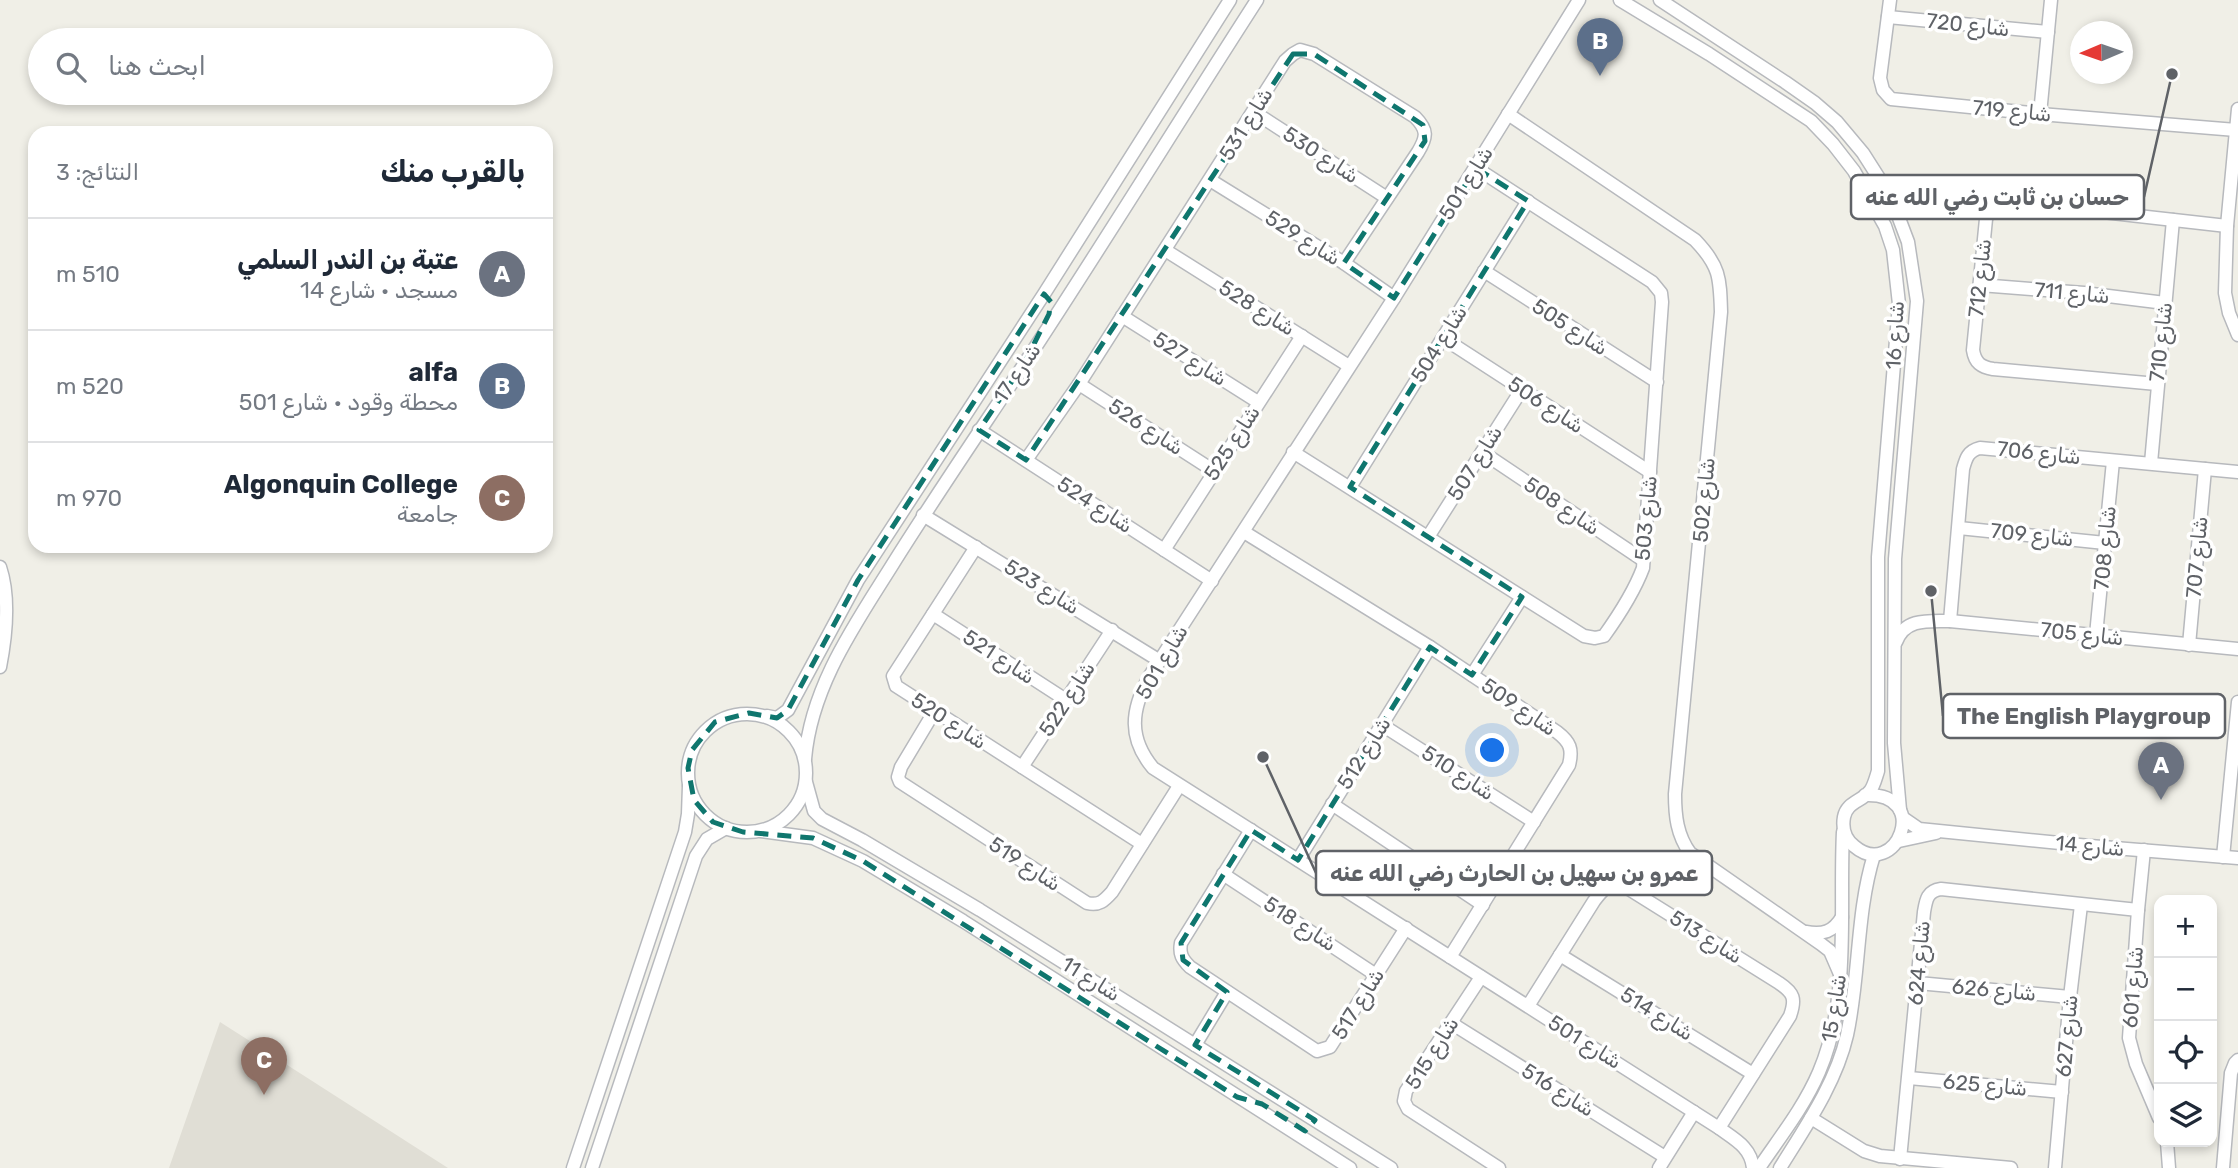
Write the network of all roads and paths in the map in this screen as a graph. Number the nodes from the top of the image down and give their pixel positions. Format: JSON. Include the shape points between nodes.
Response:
{"nodes":[{"id":1,"x":1230,"y":0,"type":"edge"},
{"id":2,"x":1257,"y":0,"type":"edge"},
{"id":3,"x":1620,"y":0,"type":"edge"},
{"id":4,"x":1660,"y":0,"type":"edge"},
{"id":5,"x":1672,"y":0,"type":"edge"},
{"id":6,"x":1890,"y":0,"type":"edge"},
{"id":7,"x":2051,"y":0,"type":"edge"},
{"id":8,"x":1581,"y":1,"type":"edge"},
{"id":9,"x":1888,"y":17,"type":"junction"},
{"id":10,"x":1687,"y":18,"type":"junction"},
{"id":11,"x":2048,"y":32,"type":"junction"},
{"id":12,"x":2238,"y":109,"type":"edge"},
{"id":13,"x":1254,"y":111,"type":"junction"},
{"id":14,"x":1508,"y":114,"type":"junction"},
{"id":15,"x":2040,"y":114,"type":"junction"},
{"id":16,"x":2236,"y":130,"type":"junction"},
{"id":17,"x":1476,"y":168,"type":"junction"},
{"id":18,"x":1210,"y":180,"type":"junction"},
{"id":19,"x":1387,"y":198,"type":"junction"},
{"id":20,"x":1528,"y":201,"type":"junction"},
{"id":21,"x":2174,"y":220,"type":"junction"},
{"id":22,"x":2227,"y":226,"type":"junction"},
{"id":23,"x":1165,"y":250,"type":"junction"},
{"id":24,"x":1344,"y":263,"type":"junction"},
{"id":25,"x":1484,"y":271,"type":"junction"},
{"id":26,"x":1980,"y":285,"type":"junction"},
{"id":27,"x":1044,"y":294,"type":"junction"},
{"id":28,"x":1394,"y":298,"type":"junction"},
{"id":29,"x":2165,"y":303,"type":"junction"},
{"id":30,"x":1122,"y":316,"type":"junction"},
{"id":31,"x":2238,"y":335,"type":"edge"},
{"id":32,"x":1302,"y":336,"type":"junction"},
{"id":33,"x":1443,"y":338,"type":"junction"},
{"id":34,"x":1898,"y":340,"type":"junction"},
{"id":35,"x":1025,"y":362,"type":"junction"},
{"id":36,"x":1349,"y":366,"type":"junction"},
{"id":37,"x":1657,"y":382,"type":"junction"},
{"id":38,"x":1079,"y":384,"type":"junction"},
{"id":39,"x":2157,"y":384,"type":"junction"},
{"id":40,"x":1522,"y":388,"type":"junction"},
{"id":41,"x":1258,"y":402,"type":"junction"},
{"id":42,"x":1908,"y":415,"type":"junction"},
{"id":43,"x":979,"y":430,"type":"junction"},
{"id":44,"x":1293,"y":452,"type":"junction"},
{"id":45,"x":1482,"y":452,"type":"junction"},
{"id":46,"x":1026,"y":460,"type":"junction"},
{"id":47,"x":2113,"y":461,"type":"junction"},
{"id":48,"x":2151,"y":463,"type":"junction"},
{"id":49,"x":2205,"y":469,"type":"junction"},
{"id":50,"x":1214,"y":471,"type":"junction"},
{"id":51,"x":1650,"y":472,"type":"junction"},
{"id":52,"x":2238,"y":472,"type":"edge"},
{"id":53,"x":1883,"y":484,"type":"junction"},
{"id":54,"x":1350,"y":487,"type":"junction"},
{"id":55,"x":923,"y":515,"type":"junction"},
{"id":56,"x":1959,"y":528,"type":"junction"},
{"id":57,"x":1244,"y":532,"type":"junction"},
{"id":58,"x":1428,"y":537,"type":"junction"},
{"id":59,"x":2105,"y":543,"type":"junction"},
{"id":60,"x":976,"y":547,"type":"junction"},
{"id":61,"x":1164,"y":550,"type":"junction"},
{"id":62,"x":1895,"y":559,"type":"junction"},
{"id":63,"x":1643,"y":560,"type":"junction"},
{"id":64,"x":0,"y":567,"type":"edge"},
{"id":65,"x":1212,"y":581,"type":"junction"},
{"id":66,"x":1894,"y":593,"type":"junction"},
{"id":67,"x":1522,"y":597,"type":"junction"},
{"id":68,"x":933,"y":614,"type":"junction"},
{"id":69,"x":1926,"y":621,"type":"junction"},
{"id":70,"x":1950,"y":621,"type":"junction"},
{"id":71,"x":1112,"y":630,"type":"junction"},
{"id":72,"x":2096,"y":635,"type":"junction"},
{"id":73,"x":2189,"y":645,"type":"junction"},
{"id":74,"x":1894,"y":646,"type":"junction"},
{"id":75,"x":1430,"y":647,"type":"junction"},
{"id":76,"x":2238,"y":649,"type":"edge"},
{"id":77,"x":1160,"y":661,"type":"junction"},
{"id":78,"x":0,"y":667,"type":"edge"},
{"id":79,"x":1472,"y":675,"type":"junction"},
{"id":80,"x":1066,"y":700,"type":"junction"},
{"id":81,"x":2238,"y":702,"type":"edge"},
{"id":82,"x":934,"y":712,"type":"junction"},
{"id":83,"x":767,"y":716,"type":"junction"},
{"id":84,"x":1382,"y":725,"type":"junction"},
{"id":85,"x":804,"y":758,"type":"junction"},
{"id":86,"x":1023,"y":767,"type":"junction"},
{"id":87,"x":806,"y":782,"type":"junction"},
{"id":88,"x":689,"y":786,"type":"junction"},
{"id":89,"x":1179,"y":786,"type":"junction"},
{"id":90,"x":1865,"y":795,"type":"junction"},
{"id":91,"x":2233,"y":797,"type":"edge"},
{"id":92,"x":1332,"y":804,"type":"junction"},
{"id":93,"x":1901,"y":814,"type":"junction"},
{"id":94,"x":1534,"y":822,"type":"junction"},
{"id":95,"x":726,"y":828,"type":"junction"},
{"id":96,"x":1843,"y":829,"type":"junction"},
{"id":97,"x":1251,"y":830,"type":"junction"},
{"id":98,"x":761,"y":831,"type":"junction"},
{"id":99,"x":1941,"y":831,"type":"junction"},
{"id":100,"x":1899,"y":841,"type":"junction"},
{"id":101,"x":1142,"y":844,"type":"junction"},
{"id":102,"x":2144,"y":850,"type":"junction"},
{"id":103,"x":1874,"y":855,"type":"junction"},
{"id":104,"x":2223,"y":857,"type":"junction"},
{"id":105,"x":2238,"y":858,"type":"edge"},
{"id":106,"x":1298,"y":860,"type":"junction"},
{"id":107,"x":1223,"y":874,"type":"junction"},
{"id":108,"x":1483,"y":905,"type":"junction"},
{"id":109,"x":2081,"y":905,"type":"junction"},
{"id":110,"x":2138,"y":909,"type":"junction"},
{"id":111,"x":1842,"y":917,"type":"junction"},
{"id":112,"x":1406,"y":928,"type":"junction"},
{"id":113,"x":1802,"y":931,"type":"junction"},
{"id":114,"x":1560,"y":955,"type":"junction"},
{"id":115,"x":1450,"y":957,"type":"junction"},
{"id":116,"x":1840,"y":974,"type":"junction"},
{"id":117,"x":1376,"y":975,"type":"junction"},
{"id":118,"x":1481,"y":977,"type":"junction"},
{"id":119,"x":1918,"y":983,"type":"junction"},
{"id":120,"x":1227,"y":992,"type":"junction"},
{"id":121,"x":2070,"y":997,"type":"junction"},
{"id":122,"x":1528,"y":1006,"type":"junction"},
{"id":123,"x":1451,"y":1023,"type":"junction"},
{"id":124,"x":1195,"y":1045,"type":"junction"},
{"id":125,"x":2238,"y":1060,"type":"edge"},
{"id":126,"x":1753,"y":1074,"type":"junction"},
{"id":127,"x":1909,"y":1078,"type":"junction"},
{"id":128,"x":2062,"y":1092,"type":"junction"},
{"id":129,"x":1237,"y":1097,"type":"junction"},
{"id":130,"x":2154,"y":1106,"type":"edge"},
{"id":131,"x":1694,"y":1112,"type":"junction"},
{"id":132,"x":1811,"y":1118,"type":"junction"},
{"id":133,"x":1315,"y":1121,"type":"junction"},
{"id":134,"x":1719,"y":1128,"type":"junction"},
{"id":135,"x":1777,"y":1141,"type":"junction"},
{"id":136,"x":2232,"y":1141,"type":"edge"},
{"id":137,"x":1744,"y":1146,"type":"junction"},
{"id":138,"x":2167,"y":1147,"type":"edge"},
{"id":139,"x":1900,"y":1159,"type":"junction"},
{"id":140,"x":1662,"y":1163,"type":"edge"},
{"id":141,"x":1344,"y":1165,"type":"edge"},
{"id":142,"x":573,"y":1168,"type":"edge"},
{"id":143,"x":592,"y":1168,"type":"edge"},
{"id":144,"x":1380,"y":1168,"type":"edge"},
{"id":145,"x":1391,"y":1168,"type":"edge"},
{"id":146,"x":1499,"y":1168,"type":"edge"},
{"id":147,"x":1753,"y":1168,"type":"edge"},
{"id":148,"x":1759,"y":1168,"type":"edge"},
{"id":149,"x":1780,"y":1168,"type":"edge"},
{"id":150,"x":2011,"y":1168,"type":"edge"},
{"id":151,"x":2055,"y":1168,"type":"edge"},
{"id":152,"x":2169,"y":1168,"type":"edge"},
{"id":153,"x":2223,"y":1168,"type":"edge"}],
"edges":[{"from":1,"to":27,"type":"street","name":"شارع 17"},
{"from":2,"to":35,"type":"street","name":"شارع 17"},
{"from":3,"to":34,"type":"street","name":"شارع 16","via":[[1792,108],[1833,144],[1875,205],[1893,250]]},
{"from":4,"to":10,"type":"street","name":"شارع 16"},
{"from":5,"to":10,"type":"street"},
{"from":6,"to":9,"type":"street","name":"شارع 719"},
{"from":7,"to":11,"type":"street"},
{"from":8,"to":14,"type":"street","name":"شارع 501"},
{"from":9,"to":11,"type":"street","name":"شارع 720"},
{"from":9,"to":15,"type":"street","name":"شارع 719","via":[[1880,78],[1891,99]]},
{"from":10,"to":42,"type":"street","name":"شارع 16","via":[[1837,122],[1891,197],[1909,242],[1917,300]]},
{"from":11,"to":15,"type":"street"},
{"from":12,"to":16,"type":"street"},
{"from":13,"to":18,"type":"street","name":"شارع 531"},
{"from":13,"to":19,"type":"street","name":"شارع 530"},
{"from":13,"to":19,"type":"street","name":"شارع 531","via":[[1285,61],[1300,50],[1314,54],[1415,117],[1423,125],[1425,141]]},
{"from":14,"to":17,"type":"street","name":"شارع 501"},
{"from":14,"to":113,"type":"street","name":"شارع 502","via":[[1695,240],[1718,273],[1721,312],[1675,816],[1690,853]]},
{"from":15,"to":16,"type":"street","name":"شارع 719"},
{"from":16,"to":22,"type":"street"},
{"from":17,"to":20,"type":"street","name":"شارع 503"},
{"from":17,"to":28,"type":"street","name":"شارع 501"},
{"from":18,"to":23,"type":"street","name":"شارع 531"},
{"from":18,"to":24,"type":"street","name":"شارع 529"},
{"from":19,"to":24,"type":"street","name":"شارع 531"},
{"from":20,"to":25,"type":"street","name":"شارع 504"},
{"from":20,"to":37,"type":"street","name":"شارع 503","via":[[1652,282],[1661,293]]},
{"from":21,"to":22,"type":"street","name":"شارع 712"},
{"from":21,"to":26,"type":"street","name":"شارع 712","via":[[1998,203],[1986,219]]},
{"from":21,"to":29,"type":"street","name":"شارع 710"},
{"from":22,"to":31,"type":"street","via":[[2226,302]]},
{"from":23,"to":30,"type":"street","name":"شارع 531"},
{"from":23,"to":32,"type":"street","name":"شارع 528"},
{"from":24,"to":28,"type":"street","name":"شارع 529"},
{"from":25,"to":33,"type":"street","name":"شارع 504"},
{"from":25,"to":37,"type":"street","name":"شارع 505"},
{"from":26,"to":29,"type":"street","name":"شارع 711"},
{"from":26,"to":39,"type":"street","name":"شارع 712","via":[[1973,350],[1983,367]]},
{"from":27,"to":35,"type":"street","via":[[1051,302],[1049,314],[1025,354]]},
{"from":27,"to":83,"type":"street","name":"شارع 17","via":[[859,580],[788,710],[777,718]]},
{"from":28,"to":36,"type":"street","name":"شارع 501"},
{"from":29,"to":39,"type":"street","name":"شارع 710"},
{"from":30,"to":38,"type":"street","name":"شارع 531"},
{"from":30,"to":41,"type":"street","name":"شارع 527"},
{"from":32,"to":36,"type":"street","name":"شارع 528"},
{"from":32,"to":41,"type":"street","name":"شارع 525"},
{"from":33,"to":40,"type":"street","name":"شارع 506"},
{"from":33,"to":54,"type":"street","name":"شارع 504"},
{"from":34,"to":42,"type":"street","via":[[1903,354],[1898,410]]},
{"from":34,"to":53,"type":"street","name":"شارع 16"},
{"from":35,"to":43,"type":"street","name":"شارع 17"},
{"from":36,"to":44,"type":"street","name":"شارع 501"},
{"from":37,"to":51,"type":"street","name":"شارع 503"},
{"from":38,"to":46,"type":"street","name":"شارع 531"},
{"from":38,"to":50,"type":"street","name":"شارع 526"},
{"from":39,"to":48,"type":"street","name":"شارع 710"},
{"from":40,"to":45,"type":"street","name":"شارع 507"},
{"from":40,"to":51,"type":"street","name":"شارع 506"},
{"from":41,"to":50,"type":"street","name":"شارع 525"},
{"from":42,"to":62,"type":"street","name":"شارع 16"},
{"from":43,"to":46,"type":"street","name":"شارع 524"},
{"from":43,"to":55,"type":"street","name":"شارع 17"},
{"from":44,"to":54,"type":"street","name":"شارع 503"},
{"from":44,"to":57,"type":"street","name":"شارع 501"},
{"from":45,"to":58,"type":"street","name":"شارع 507"},
{"from":45,"to":63,"type":"street","name":"شارع 508"},
{"from":46,"to":61,"type":"street","name":"شارع 524"},
{"from":47,"to":48,"type":"street","name":"شارع 706"},
{"from":47,"to":56,"type":"street","name":"شارع 706","via":[[1980,447],[1973,450],[1963,469]]},
{"from":47,"to":59,"type":"street","name":"شارع 708"},
{"from":48,"to":49,"type":"street","name":"شارع 706"},
{"from":49,"to":52,"type":"street","name":"شارع 706"},
{"from":49,"to":73,"type":"street","name":"شارع 707"},
{"from":50,"to":61,"type":"street","name":"شارع 525"},
{"from":51,"to":63,"type":"street","name":"شارع 503"},
{"from":53,"to":62,"type":"street","via":[[1893,487],[1894,493],[1889,538]]},
{"from":53,"to":90,"type":"street","name":"شارع 16","via":[[1878,557],[1878,771]]},
{"from":54,"to":58,"type":"street","name":"شارع 503"},
{"from":55,"to":60,"type":"street","name":"شارع 523"},
{"from":55,"to":85,"type":"street","name":"شارع 17","via":[[833,665],[819,696]]},
{"from":56,"to":59,"type":"street","name":"شارع 709"},
{"from":56,"to":70,"type":"street","name":"شارع 706"},
{"from":57,"to":65,"type":"street","name":"شارع 501"},
{"from":57,"to":75,"type":"street","name":"شارع 509"},
{"from":58,"to":67,"type":"street","name":"شارع 503"},
{"from":59,"to":72,"type":"street","name":"شارع 708"},
{"from":60,"to":68,"type":"street","name":"شارع 520"},
{"from":60,"to":71,"type":"street","name":"شارع 523"},
{"from":61,"to":65,"type":"street","name":"شارع 524"},
{"from":62,"to":66,"type":"street","name":"شارع 16"},
{"from":63,"to":67,"type":"street","name":"شارع 503","via":[[1638,582],[1604,636],[1584,636]]},
{"from":64,"to":78,"type":"street","via":[[5,581],[5,620]]},
{"from":65,"to":77,"type":"street","name":"شارع 501"},
{"from":66,"to":69,"type":"street","via":[[1905,613]]},
{"from":66,"to":74,"type":"street","name":"شارع 16"},
{"from":67,"to":79,"type":"street","name":"شارع 509"},
{"from":68,"to":80,"type":"street","name":"شارع 521"},
{"from":68,"to":82,"type":"street","name":"شارع 520","via":[[893,681]]},
{"from":69,"to":70,"type":"street","name":"شارع 705"},
{"from":69,"to":74,"type":"street","name":"شارع 705","via":[[1906,626]]},
{"from":70,"to":72,"type":"street","name":"شارع 705"},
{"from":71,"to":77,"type":"street","name":"شارع 523"},
{"from":71,"to":80,"type":"street","name":"شارع 522"},
{"from":72,"to":73,"type":"street","name":"شارع 705"},
{"from":73,"to":76,"type":"street","name":"شارع 705"},
{"from":74,"to":93,"type":"street","name":"شارع 16","via":[[1894,743]]},
{"from":75,"to":79,"type":"street","name":"شارع 509"},
{"from":75,"to":84,"type":"street","name":"شارع 512"},
{"from":77,"to":89,"type":"street","name":"شارع 501","via":[[1140,694],[1134,725],[1143,756]]},
{"from":79,"to":94,"type":"street","name":"شارع 509","via":[[1570,745],[1569,765]]},
{"from":80,"to":86,"type":"street","name":"شارع 522"},
{"from":81,"to":91,"type":"street"},
{"from":82,"to":86,"type":"street","name":"شارع 520"},
{"from":82,"to":101,"type":"street","name":"شارع 519","via":[[901,767],[900,782],[1087,904],[1103,902]]},
{"from":83,"to":85,"type":"street","via":[[784,726]]},
{"from":83,"to":88,"type":"street","via":[[731,715],[715,722],[692,750]]},
{"from":84,"to":92,"type":"street","name":"شارع 512"},
{"from":84,"to":94,"type":"street","name":"شارع 510"},
{"from":85,"to":87,"type":"street"},
{"from":86,"to":101,"type":"street","name":"شارع 520"},
{"from":87,"to":98,"type":"street","via":[[791,813]]},
{"from":87,"to":124,"type":"street","name":"شارع 11","via":[[814,811],[822,819],[980,910]]},
{"from":88,"to":95,"type":"street","via":[[702,812]]},
{"from":88,"to":142,"type":"street","via":[[684,832]]},
{"from":89,"to":97,"type":"street","name":"شارع 501"},
{"from":89,"to":101,"type":"street","name":"شارع 519"},
{"from":90,"to":93,"type":"street","via":[[1891,800]]},
{"from":90,"to":96,"type":"street","via":[[1852,802],[1844,814]]},
{"from":91,"to":104,"type":"street"},
{"from":92,"to":106,"type":"street","name":"شارع 512"},
{"from":92,"to":108,"type":"street"},
{"from":93,"to":99,"type":"street","name":"شارع 14","via":[[1919,829]]},
{"from":93,"to":100,"type":"street"},
{"from":94,"to":108,"type":"street","name":"شارع 509"},
{"from":95,"to":98,"type":"street"},
{"from":95,"to":143,"type":"street","via":[[707,839],[696,856]]},
{"from":96,"to":103,"type":"street","via":[[1860,852]]},
{"from":96,"to":111,"type":"street","name":"شارع 15"},
{"from":97,"to":106,"type":"street","name":"شارع 501"},
{"from":97,"to":107,"type":"street","name":"شارع 517"},
{"from":98,"to":129,"type":"street","name":"شارع 11","via":[[813,838],[863,861]]},
{"from":99,"to":100,"type":"street","name":"شارع 14"},
{"from":99,"to":102,"type":"street","name":"شارع 14"},
{"from":100,"to":103,"type":"street"},
{"from":102,"to":104,"type":"street","name":"شارع 14"},
{"from":102,"to":110,"type":"street","name":"شارع 601"},
{"from":103,"to":132,"type":"street","name":"شارع 15","via":[[1863,901],[1847,1035]]},
{"from":104,"to":105,"type":"street","name":"شارع 14"},
{"from":106,"to":112,"type":"street","name":"شارع 501"},
{"from":107,"to":117,"type":"street","name":"شارع 518"},
{"from":107,"to":120,"type":"street","name":"شارع 517","via":[[1180,951],[1190,967]]},
{"from":108,"to":115,"type":"street","name":"شارع 509"},
{"from":109,"to":110,"type":"street","name":"شارع 624"},
{"from":109,"to":119,"type":"street","name":"شارع 624","via":[[1934,890],[1926,898]]},
{"from":109,"to":121,"type":"street","name":"شارع 627"},
{"from":110,"to":130,"type":"street","name":"شارع 601","via":[[2129,1038]]},
{"from":111,"to":113,"type":"street","via":[[1823,933]]},
{"from":111,"to":116,"type":"street","name":"شارع 15"},
{"from":112,"to":115,"type":"street","name":"شارع 501"},
{"from":112,"to":117,"type":"street","name":"شارع 517"},
{"from":113,"to":116,"type":"street","name":"شارع 502","via":[[1830,951]]},
{"from":114,"to":122,"type":"street","name":"شارع 513"},
{"from":114,"to":126,"type":"street","name":"شارع 514"},
{"from":114,"to":126,"type":"street","name":"شارع 513","via":[[1604,888],[1615,884],[1635,893],[1789,989],[1794,1005],[1790,1016]]},
{"from":115,"to":118,"type":"street","name":"شارع 501"},
{"from":116,"to":135,"type":"street","name":"شارع 15","via":[[1827,1053],[1805,1100]]},
{"from":117,"to":120,"type":"street","name":"شارع 517","via":[[1331,1047],[1317,1051]]},
{"from":118,"to":122,"type":"street","name":"شارع 501"},
{"from":118,"to":123,"type":"street","name":"شارع 515"},
{"from":119,"to":121,"type":"street","name":"شارع 626"},
{"from":119,"to":127,"type":"street","name":"شارع 624"},
{"from":120,"to":124,"type":"street"},
{"from":121,"to":128,"type":"street","name":"شارع 627"},
{"from":122,"to":131,"type":"street","name":"شارع 501"},
{"from":123,"to":140,"type":"street","name":"شارع 516"},
{"from":123,"to":146,"type":"street","name":"شارع 515","via":[[1404,1101],[1408,1110]]},
{"from":124,"to":133,"type":"street","name":"شارع 11"},
{"from":125,"to":136,"type":"street","via":[[2231,1073]]},
{"from":126,"to":134,"type":"street","name":"شارع 513"},
{"from":127,"to":128,"type":"street","name":"شارع 625"},
{"from":127,"to":139,"type":"street","name":"شارع 624"},
{"from":128,"to":151,"type":"street","name":"شارع 627"},
{"from":129,"to":133,"type":"street","via":[[1262,1104],[1305,1131],[1312,1129]]},
{"from":129,"to":141,"type":"street","name":"شارع 11"},
{"from":131,"to":134,"type":"street","name":"شارع 501"},
{"from":131,"to":140,"type":"street"},
{"from":132,"to":139,"type":"street","via":[[1864,1151]]},
{"from":132,"to":149,"type":"street","name":"شارع 15"},
{"from":133,"to":145,"type":"street","name":"شارع 11"},
{"from":134,"to":137,"type":"street","name":"شارع 501"},
{"from":135,"to":137,"type":"street","via":[[1762,1148]]},
{"from":135,"to":148,"type":"street","name":"شارع 15"},
{"from":136,"to":153,"type":"street"},
{"from":137,"to":147,"type":"street"},
{"from":138,"to":152,"type":"street"},
{"from":139,"to":150,"type":"street"},
{"from":141,"to":144,"type":"street","via":[[1338,1154],[1349,1149]]}]}
